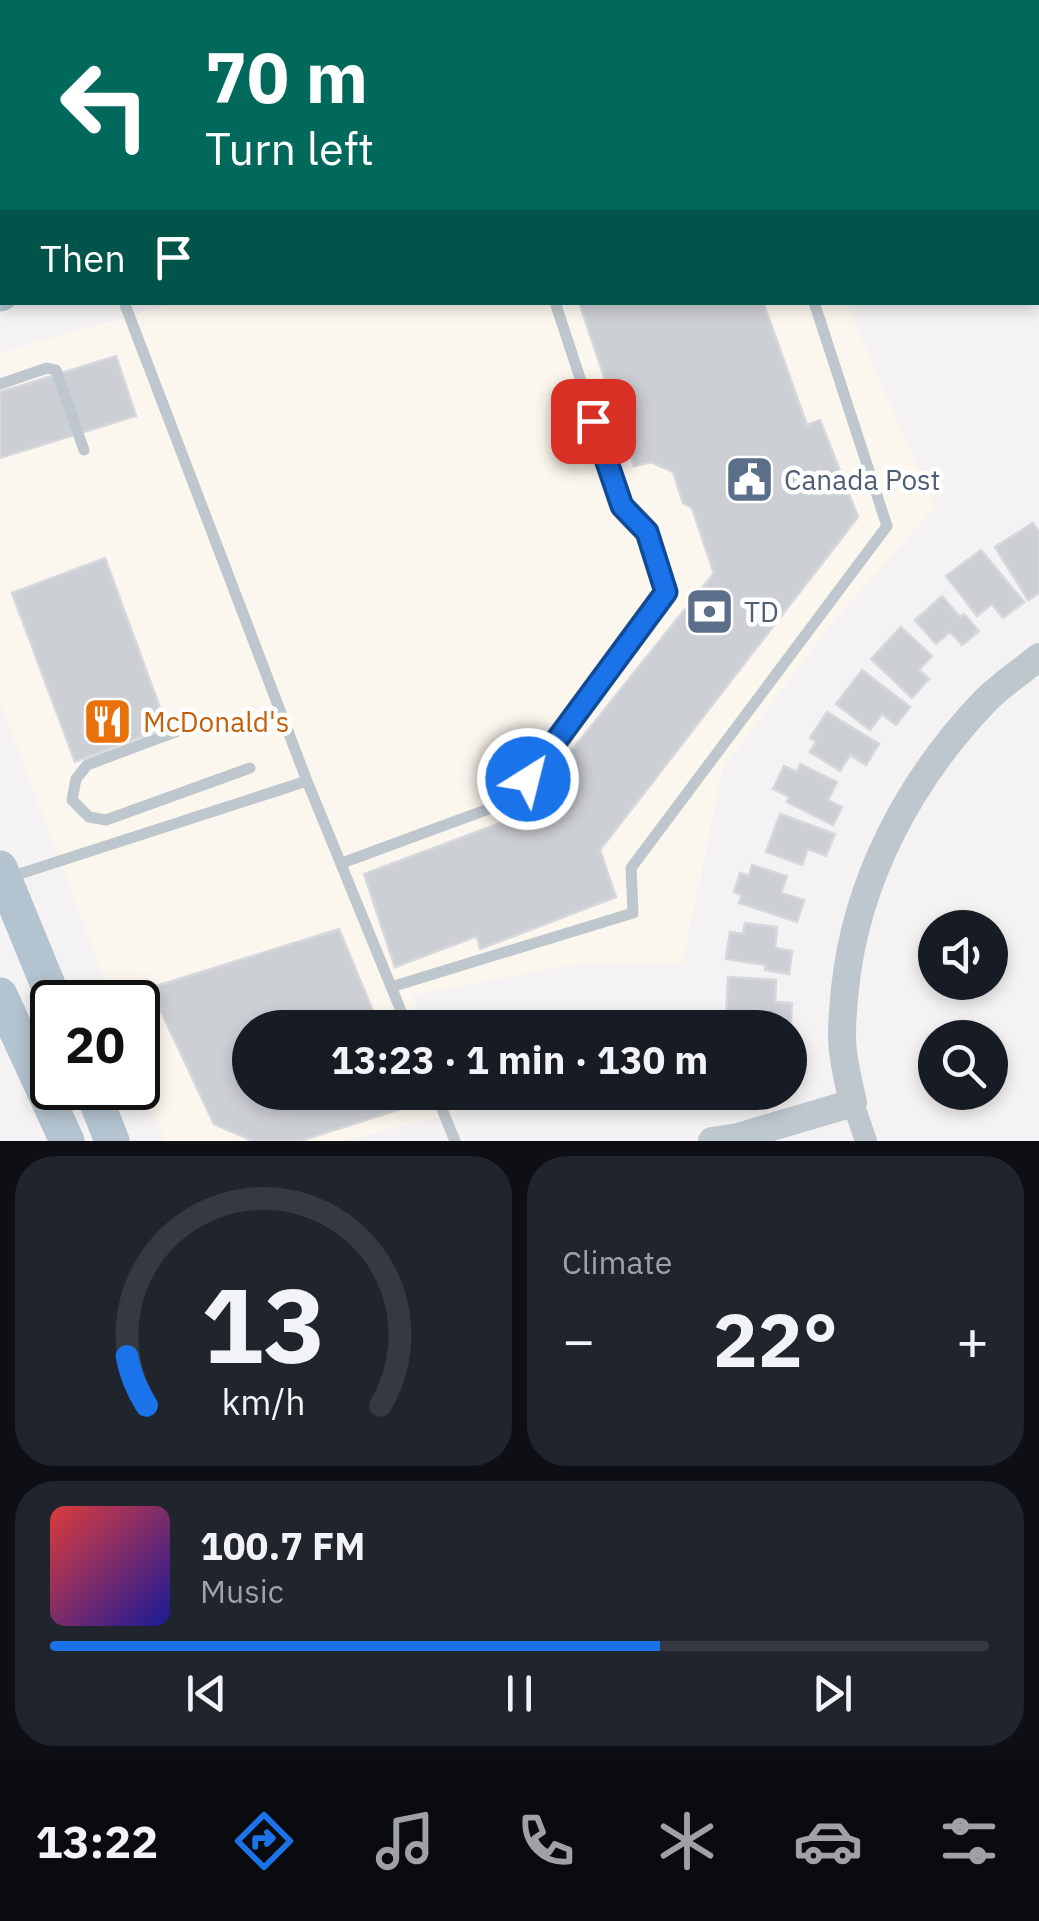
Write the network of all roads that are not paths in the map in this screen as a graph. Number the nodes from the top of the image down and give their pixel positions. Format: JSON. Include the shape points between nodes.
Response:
{"nodes":[{"id":1,"x":125,"y":305,"type":"edge"},
{"id":2,"x":556,"y":305,"type":"edge"},
{"id":3,"x":815,"y":305,"type":"edge"},
{"id":4,"x":0,"y":384,"type":"edge"},
{"id":5,"x":84,"y":450,"type":"dead end"},
{"id":6,"x":1039,"y":657,"type":"edge"},
{"id":7,"x":183,"y":729,"type":"dead end"},
{"id":8,"x":250,"y":768,"type":"dead end"},
{"id":9,"x":307,"y":780,"type":"junction"},
{"id":10,"x":342,"y":862,"type":"junction"},
{"id":11,"x":2,"y":874,"type":"edge"},
{"id":12,"x":47,"y":980,"type":"edge"},
{"id":13,"x":391,"y":987,"type":"junction"},
{"id":14,"x":0,"y":995,"type":"edge"},
{"id":15,"x":401,"y":1010,"type":"edge"},
{"id":16,"x":853,"y":1103,"type":"junction"},
{"id":17,"x":99,"y":1110,"type":"edge"},
{"id":18,"x":443,"y":1110,"type":"edge"},
{"id":19,"x":68,"y":1141,"type":"edge"},
{"id":20,"x":112,"y":1141,"type":"edge"},
{"id":21,"x":456,"y":1141,"type":"edge"},
{"id":22,"x":712,"y":1141,"type":"edge"},
{"id":23,"x":866,"y":1141,"type":"edge"}],
"edges":[{"from":1,"to":9,"type":"lane"},
{"from":2,"to":10,"type":"lane","via":[[622,506],[647,532],[666,592],[513,800]]},
{"from":3,"to":13,"type":"lane","via":[[887,526],[631,868],[633,913]]},
{"from":4,"to":5,"type":"lane","via":[[56,370]]},
{"from":6,"to":16,"type":"street","via":[[988,698],[940,754],[876,865],[849,951],[843,1010]]},
{"from":7,"to":8,"type":"lane","via":[[88,764],[72,800],[90,817],[106,820]]},
{"from":9,"to":10,"type":"lane"},
{"from":9,"to":11,"type":"lane"},
{"from":10,"to":13,"type":"lane"},
{"from":11,"to":12,"type":"main road"},
{"from":13,"to":15,"type":"lane"},
{"from":14,"to":19,"type":"main road"},
{"from":16,"to":22,"type":"street"},
{"from":16,"to":23,"type":"street"},
{"from":17,"to":20,"type":"main road"},
{"from":18,"to":21,"type":"lane"}]}
